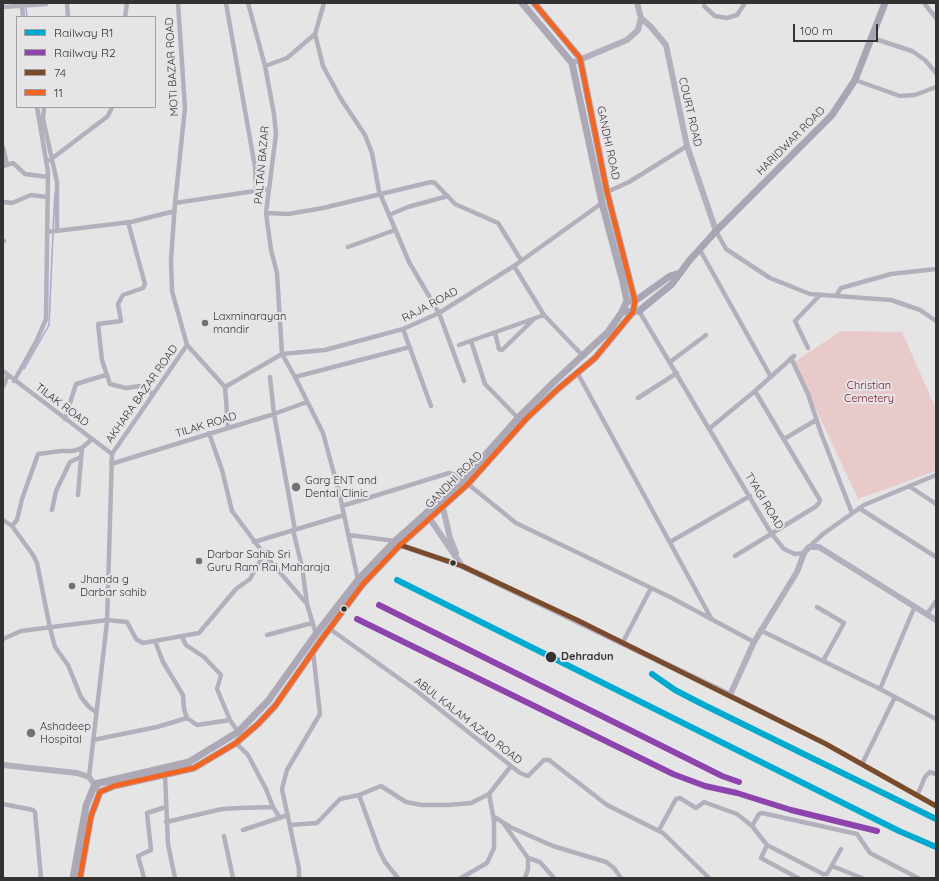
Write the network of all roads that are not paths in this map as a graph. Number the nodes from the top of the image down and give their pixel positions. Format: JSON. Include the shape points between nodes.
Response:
{"nodes":[{"id":1,"x":64,"y":3,"type":"edge"},
{"id":2,"x":127,"y":3,"type":"edge"},
{"id":3,"x":178,"y":3,"type":"edge"},
{"id":4,"x":226,"y":3,"type":"edge"},
{"id":5,"x":248,"y":3,"type":"edge"},
{"id":6,"x":324,"y":3,"type":"edge"},
{"id":7,"x":522,"y":3,"type":"edge"},
{"id":8,"x":534,"y":3,"type":"edge"},
{"id":9,"x":637,"y":3,"type":"edge"},
{"id":10,"x":746,"y":3,"type":"edge"},
{"id":11,"x":885,"y":3,"type":"edge"},
{"id":12,"x":924,"y":3,"type":"edge"},
{"id":13,"x":46,"y":4,"type":"edge"},
{"id":14,"x":22,"y":5,"type":"junction"},
{"id":15,"x":704,"y":6,"type":"dead end"},
{"id":16,"x":3,"y":7,"type":"edge"},
{"id":17,"x":23,"y":16,"type":"edge"},
{"id":18,"x":68,"y":16,"type":"edge"},
{"id":19,"x":125,"y":16,"type":"edge"},
{"id":20,"x":641,"y":18,"type":"junction"},
{"id":21,"x":936,"y":18,"type":"edge"},
{"id":22,"x":315,"y":34,"type":"junction"},
{"id":23,"x":872,"y":38,"type":"junction"},
{"id":24,"x":580,"y":58,"type":"junction"},
{"id":25,"x":572,"y":62,"type":"junction"},
{"id":26,"x":265,"y":66,"type":"junction"},
{"id":27,"x":936,"y":73,"type":"edge"},
{"id":28,"x":855,"y":80,"type":"junction"},
{"id":29,"x":936,"y":87,"type":"edge"},
{"id":30,"x":37,"y":108,"type":"edge"},
{"id":31,"x":44,"y":108,"type":"edge"},
{"id":32,"x":112,"y":108,"type":"edge"},
{"id":33,"x":687,"y":146,"type":"junction"},
{"id":34,"x":3,"y":148,"type":"edge"},
{"id":35,"x":52,"y":159,"type":"junction"},
{"id":36,"x":46,"y":163,"type":"junction"},
{"id":37,"x":5,"y":165,"type":"edge"},
{"id":38,"x":48,"y":177,"type":"junction"},
{"id":39,"x":268,"y":189,"type":"junction"},
{"id":40,"x":256,"y":190,"type":"junction"},
{"id":41,"x":607,"y":192,"type":"junction"},
{"id":42,"x":380,"y":194,"type":"junction"},
{"id":43,"x":448,"y":196,"type":"junction"},
{"id":44,"x":47,"y":197,"type":"junction"},
{"id":45,"x":3,"y":202,"type":"edge"},
{"id":46,"x":175,"y":202,"type":"junction"},
{"id":47,"x":602,"y":203,"type":"junction"},
{"id":48,"x":175,"y":211,"type":"junction"},
{"id":49,"x":266,"y":213,"type":"junction"},
{"id":50,"x":389,"y":215,"type":"junction"},
{"id":51,"x":128,"y":222,"type":"junction"},
{"id":52,"x":396,"y":230,"type":"junction"},
{"id":53,"x":57,"y":231,"type":"junction"},
{"id":54,"x":716,"y":231,"type":"junction"},
{"id":55,"x":47,"y":232,"type":"junction"},
{"id":56,"x":348,"y":247,"type":"dead end"},
{"id":57,"x":700,"y":250,"type":"junction"},
{"id":58,"x":521,"y":260,"type":"junction"},
{"id":59,"x":514,"y":266,"type":"junction"},
{"id":60,"x":936,"y":269,"type":"edge"},
{"id":61,"x":680,"y":273,"type":"junction"},
{"id":62,"x":820,"y":295,"type":"junction"},
{"id":63,"x":836,"y":296,"type":"junction"},
{"id":64,"x":635,"y":300,"type":"junction"},
{"id":65,"x":627,"y":301,"type":"junction"},
{"id":66,"x":439,"y":312,"type":"junction"},
{"id":67,"x":622,"y":312,"type":"junction"},
{"id":68,"x":636,"y":312,"type":"junction"},
{"id":69,"x":544,"y":315,"type":"junction"},
{"id":70,"x":934,"y":316,"type":"edge"},
{"id":71,"x":535,"y":319,"type":"junction"},
{"id":72,"x":936,"y":321,"type":"edge"},
{"id":73,"x":403,"y":329,"type":"junction"},
{"id":74,"x":495,"y":333,"type":"junction"},
{"id":75,"x":706,"y":335,"type":"dead end"},
{"id":76,"x":471,"y":341,"type":"junction"},
{"id":77,"x":187,"y":345,"type":"junction"},
{"id":78,"x":459,"y":345,"type":"dead end"},
{"id":79,"x":410,"y":347,"type":"junction"},
{"id":80,"x":808,"y":348,"type":"dead end"},
{"id":81,"x":282,"y":354,"type":"junction"},
{"id":82,"x":583,"y":356,"type":"junction"},
{"id":83,"x":670,"y":362,"type":"junction"},
{"id":84,"x":5,"y":372,"type":"edge"},
{"id":85,"x":577,"y":372,"type":"junction"},
{"id":86,"x":677,"y":373,"type":"junction"},
{"id":87,"x":106,"y":375,"type":"junction"},
{"id":88,"x":3,"y":377,"type":"edge"},
{"id":89,"x":296,"y":377,"type":"junction"},
{"id":90,"x":771,"y":377,"type":"junction"},
{"id":91,"x":270,"y":378,"type":"dead end"},
{"id":92,"x":14,"y":381,"type":"junction"},
{"id":93,"x":464,"y":381,"type":"dead end"},
{"id":94,"x":3,"y":387,"type":"edge"},
{"id":95,"x":225,"y":388,"type":"junction"},
{"id":96,"x":755,"y":391,"type":"junction"},
{"id":97,"x":153,"y":394,"type":"junction"},
{"id":98,"x":638,"y":398,"type":"dead end"},
{"id":99,"x":307,"y":402,"type":"junction"},
{"id":100,"x":431,"y":406,"type":"dead end"},
{"id":101,"x":274,"y":414,"type":"junction"},
{"id":102,"x":65,"y":418,"type":"junction"},
{"id":103,"x":518,"y":418,"type":"junction"},
{"id":104,"x":816,"y":420,"type":"junction"},
{"id":105,"x":228,"y":427,"type":"junction"},
{"id":106,"x":710,"y":428,"type":"junction"},
{"id":107,"x":209,"y":433,"type":"junction"},
{"id":108,"x":92,"y":439,"type":"junction"},
{"id":109,"x":784,"y":439,"type":"junction"},
{"id":110,"x":82,"y":448,"type":"junction"},
{"id":111,"x":112,"y":454,"type":"junction"},
{"id":112,"x":81,"y":457,"type":"junction"},
{"id":113,"x":111,"y":464,"type":"junction"},
{"id":114,"x":936,"y":475,"type":"edge"},
{"id":115,"x":466,"y":482,"type":"junction"},
{"id":116,"x":909,"y":486,"type":"junction"},
{"id":117,"x":78,"y":495,"type":"dead end"},
{"id":118,"x":750,"y":496,"type":"junction"},
{"id":119,"x":936,"y":504,"type":"edge"},
{"id":120,"x":342,"y":506,"type":"junction"},
{"id":121,"x":443,"y":508,"type":"junction"},
{"id":122,"x":858,"y":508,"type":"junction"},
{"id":123,"x":52,"y":510,"type":"dead end"},
{"id":124,"x":852,"y":513,"type":"junction"},
{"id":125,"x":344,"y":515,"type":"junction"},
{"id":126,"x":428,"y":517,"type":"junction"},
{"id":127,"x":3,"y":520,"type":"edge"},
{"id":128,"x":12,"y":526,"type":"junction"},
{"id":129,"x":294,"y":530,"type":"junction"},
{"id":130,"x":771,"y":533,"type":"junction"},
{"id":131,"x":349,"y":535,"type":"junction"},
{"id":132,"x":254,"y":542,"type":"junction"},
{"id":133,"x":670,"y":542,"type":"junction"},
{"id":134,"x":398,"y":543,"type":"junction"},
{"id":135,"x":810,"y":547,"type":"junction"},
{"id":136,"x":804,"y":553,"type":"junction"},
{"id":137,"x":264,"y":554,"type":"junction"},
{"id":138,"x":735,"y":556,"type":"dead end"},
{"id":139,"x":936,"y":557,"type":"edge"},
{"id":140,"x":462,"y":566,"type":"junction"},
{"id":141,"x":358,"y":580,"type":"junction"},
{"id":142,"x":651,"y":588,"type":"junction"},
{"id":143,"x":936,"y":601,"type":"edge"},
{"id":144,"x":307,"y":604,"type":"junction"},
{"id":145,"x":914,"y":606,"type":"junction"},
{"id":146,"x":817,"y":607,"type":"dead end"},
{"id":147,"x":927,"y":614,"type":"junction"},
{"id":148,"x":711,"y":618,"type":"junction"},
{"id":149,"x":107,"y":620,"type":"junction"},
{"id":150,"x":936,"y":620,"type":"edge"},
{"id":151,"x":312,"y":623,"type":"junction"},
{"id":152,"x":50,"y":628,"type":"junction"},
{"id":153,"x":330,"y":629,"type":"junction"},
{"id":154,"x":760,"y":630,"type":"junction"},
{"id":155,"x":316,"y":634,"type":"junction"},
{"id":156,"x":267,"y":635,"type":"dead end"},
{"id":157,"x":182,"y":637,"type":"junction"},
{"id":158,"x":3,"y":639,"type":"edge"},
{"id":159,"x":155,"y":641,"type":"junction"},
{"id":160,"x":623,"y":642,"type":"junction"},
{"id":161,"x":754,"y":642,"type":"junction"},
{"id":162,"x":310,"y":648,"type":"junction"},
{"id":163,"x":823,"y":661,"type":"junction"},
{"id":164,"x":880,"y":689,"type":"junction"},
{"id":165,"x":730,"y":695,"type":"junction"},
{"id":166,"x":894,"y":697,"type":"junction"},
{"id":167,"x":96,"y":712,"type":"junction"},
{"id":168,"x":187,"y":718,"type":"junction"},
{"id":169,"x":936,"y":719,"type":"edge"},
{"id":170,"x":230,"y":720,"type":"junction"},
{"id":171,"x":238,"y":732,"type":"junction"},
{"id":172,"x":93,"y":740,"type":"junction"},
{"id":173,"x":236,"y":743,"type":"junction"},
{"id":174,"x":862,"y":764,"type":"junction"},
{"id":175,"x":3,"y":765,"type":"edge"},
{"id":176,"x":511,"y":766,"type":"junction"},
{"id":177,"x":936,"y":774,"type":"edge"},
{"id":178,"x":165,"y":775,"type":"junction"},
{"id":179,"x":89,"y":777,"type":"junction"},
{"id":180,"x":95,"y":784,"type":"junction"},
{"id":181,"x":100,"y":792,"type":"junction"},
{"id":182,"x":489,"y":794,"type":"junction"},
{"id":183,"x":359,"y":795,"type":"junction"},
{"id":184,"x":917,"y":796,"type":"junction"},
{"id":185,"x":3,"y":804,"type":"edge"},
{"id":186,"x":936,"y":806,"type":"edge"},
{"id":187,"x":166,"y":807,"type":"junction"},
{"id":188,"x":273,"y":807,"type":"junction"},
{"id":189,"x":288,"y":815,"type":"junction"},
{"id":190,"x":493,"y":816,"type":"junction"},
{"id":191,"x":280,"y":818,"type":"junction"},
{"id":192,"x":166,"y":822,"type":"junction"},
{"id":193,"x":504,"y":824,"type":"junction"},
{"id":194,"x":290,"y":825,"type":"junction"},
{"id":195,"x":752,"y":826,"type":"junction"},
{"id":196,"x":243,"y":830,"type":"dead end"},
{"id":197,"x":659,"y":830,"type":"junction"},
{"id":198,"x":224,"y":836,"type":"dead end"},
{"id":199,"x":767,"y":845,"type":"junction"},
{"id":200,"x":841,"y":849,"type":"dead end"},
{"id":201,"x":528,"y":858,"type":"junction"},
{"id":202,"x":832,"y":866,"type":"junction"},
{"id":203,"x":41,"y":878,"type":"edge"},
{"id":204,"x":73,"y":878,"type":"edge"},
{"id":205,"x":80,"y":878,"type":"edge"},
{"id":206,"x":144,"y":878,"type":"edge"},
{"id":207,"x":175,"y":878,"type":"edge"},
{"id":208,"x":234,"y":878,"type":"edge"},
{"id":209,"x":299,"y":878,"type":"edge"},
{"id":210,"x":398,"y":878,"type":"edge"},
{"id":211,"x":461,"y":878,"type":"edge"},
{"id":212,"x":525,"y":878,"type":"edge"},
{"id":213,"x":554,"y":878,"type":"edge"},
{"id":214,"x":621,"y":878,"type":"edge"},
{"id":215,"x":709,"y":878,"type":"edge"},
{"id":216,"x":798,"y":878,"type":"edge"},
{"id":217,"x":862,"y":878,"type":"edge"},
{"id":218,"x":918,"y":878,"type":"edge"}],
"edges":[{"from":1,"to":18,"type":"street"},
{"from":2,"to":19,"type":"street"},
{"from":3,"to":46,"type":"street","name":"MOTI BAZAR ROAD","via":[[185,108]]},
{"from":4,"to":40,"type":"street","via":[[256,167]]},
{"from":5,"to":26,"type":"street","name":"PALTAN BAZAR"},
{"from":6,"to":22,"type":"street"},
{"from":7,"to":25,"type":"main road","name":"GANDHI ROAD"},
{"from":8,"to":24,"type":"main road","name":"GANDHI ROAD"},
{"from":9,"to":20,"type":"street"},
{"from":10,"to":15,"type":"street","via":[[737,15],[727,18],[715,16]]},
{"from":11,"to":23,"type":"main road","name":"HARIDWAR ROAD"},
{"from":12,"to":21,"type":"street"},
{"from":13,"to":14,"type":"street"},
{"from":14,"to":16,"type":"street"},
{"from":14,"to":17,"type":"street"},
{"from":20,"to":24,"type":"street","via":[[638,30],[627,40]]},
{"from":20,"to":33,"type":"street","name":"COURT ROAD","via":[[666,45]]},
{"from":22,"to":26,"type":"street","via":[[287,58]]},
{"from":22,"to":42,"type":"street","via":[[323,66],[365,135],[372,153]]},
{"from":23,"to":27,"type":"street","via":[[912,51],[925,60]]},
{"from":23,"to":28,"type":"main road","name":"HARIDWAR ROAD"},
{"from":24,"to":25,"type":"street"},
{"from":24,"to":41,"type":"main road","name":"GANDHI ROAD"},
{"from":25,"to":47,"type":"main road","name":"GANDHI ROAD"},
{"from":26,"to":39,"type":"street","name":"PALTAN BAZAR","via":[[276,134]]},
{"from":28,"to":29,"type":"street","via":[[900,96],[915,95]]},
{"from":28,"to":54,"type":"main road","name":"HARIDWAR ROAD","via":[[832,115]]},
{"from":30,"to":36,"type":"street"},
{"from":31,"to":35,"type":"street","via":[[43,119]]},
{"from":32,"to":35,"type":"street","via":[[108,116]]},
{"from":33,"to":41,"type":"street","via":[[629,182]]},
{"from":33,"to":54,"type":"street","name":"COURT ROAD"},
{"from":34,"to":37,"type":"street"},
{"from":35,"to":36,"type":"street"},
{"from":35,"to":53,"type":"street","via":[[57,182]]},
{"from":36,"to":38,"type":"street"},
{"from":37,"to":38,"type":"street","via":[[13,163],[25,174]]},
{"from":38,"to":44,"type":"street"},
{"from":39,"to":40,"type":"street"},
{"from":39,"to":49,"type":"street","name":"PALTAN BAZAR"},
{"from":40,"to":46,"type":"street"},
{"from":41,"to":64,"type":"main road","name":"GANDHI ROAD"},
{"from":42,"to":43,"type":"street","via":[[431,182]]},
{"from":42,"to":49,"type":"street","via":[[288,214]]},
{"from":42,"to":50,"type":"street"},
{"from":43,"to":50,"type":"street","via":[[416,204]]},
{"from":43,"to":58,"type":"street","via":[[455,204],[498,223]]},
{"from":44,"to":45,"type":"street","via":[[31,195],[12,203]]},
{"from":44,"to":55,"type":"street"},
{"from":46,"to":48,"type":"street","name":"MOTI BAZAR ROAD"},
{"from":47,"to":58,"type":"street","name":"RAJA ROAD"},
{"from":47,"to":65,"type":"main road","name":"GANDHI ROAD"},
{"from":48,"to":51,"type":"street"},
{"from":48,"to":77,"type":"street","name":"MOTI BAZAR ROAD","via":[[171,260],[172,291]]},
{"from":49,"to":81,"type":"street","name":"PALTAN BAZAR","via":[[277,273]]},
{"from":50,"to":52,"type":"street"},
{"from":51,"to":53,"type":"street"},
{"from":51,"to":87,"type":"street","via":[[145,284],[143,288],[123,295],[118,304],[121,321],[98,324]]},
{"from":52,"to":56,"type":"street"},
{"from":52,"to":66,"type":"street","via":[[409,262]]},
{"from":53,"to":55,"type":"street"},
{"from":54,"to":57,"type":"main road","name":"HARIDWAR ROAD"},
{"from":54,"to":62,"type":"street","via":[[726,249],[770,278],[810,294]]},
{"from":55,"to":92,"type":"street","via":[[46,319]]},
{"from":57,"to":61,"type":"main road","name":"HARIDWAR ROAD"},
{"from":57,"to":90,"type":"street"},
{"from":58,"to":59,"type":"street","name":"RAJA ROAD"},
{"from":59,"to":66,"type":"street","name":"RAJA ROAD"},
{"from":59,"to":69,"type":"street"},
{"from":60,"to":63,"type":"street","via":[[891,274],[841,288]]},
{"from":61,"to":64,"type":"main road","name":"HARIDWAR ROAD","via":[[670,276]]},
{"from":61,"to":68,"type":"main road","name":"HARIDWAR ROAD","via":[[672,284]]},
{"from":62,"to":63,"type":"street"},
{"from":62,"to":80,"type":"street","via":[[795,321]]},
{"from":63,"to":70,"type":"street","via":[[891,300]]},
{"from":64,"to":65,"type":"main road"},
{"from":64,"to":68,"type":"main road"},
{"from":65,"to":67,"type":"main road","name":"GANDHI ROAD"},
{"from":66,"to":73,"type":"street","name":"RAJA ROAD"},
{"from":66,"to":93,"type":"street"},
{"from":67,"to":68,"type":"main road"},
{"from":67,"to":82,"type":"main road","name":"GANDHI ROAD","via":[[608,332]]},
{"from":68,"to":83,"type":"street","name":"TYAGI ROAD"},
{"from":68,"to":85,"type":"main road","name":"GANDHI ROAD","via":[[595,358]]},
{"from":69,"to":71,"type":"street"},
{"from":69,"to":82,"type":"street"},
{"from":70,"to":72,"type":"street"},
{"from":71,"to":74,"type":"street"},
{"from":71,"to":74,"type":"street","via":[[502,350],[499,349]]},
{"from":73,"to":79,"type":"street"},
{"from":73,"to":81,"type":"street","name":"RAJA ROAD","via":[[325,350]]},
{"from":74,"to":76,"type":"street"},
{"from":75,"to":83,"type":"street"},
{"from":76,"to":78,"type":"street"},
{"from":76,"to":103,"type":"street","via":[[485,384]]},
{"from":77,"to":95,"type":"street"},
{"from":77,"to":97,"type":"street","name":"AKHARA BAZAR ROAD"},
{"from":79,"to":89,"type":"street"},
{"from":79,"to":100,"type":"street"},
{"from":81,"to":89,"type":"street"},
{"from":81,"to":95,"type":"street","name":"RAJA ROAD"},
{"from":82,"to":103,"type":"main road","name":"GANDHI ROAD"},
{"from":83,"to":86,"type":"street","name":"TYAGI ROAD"},
{"from":84,"to":88,"type":"street"},
{"from":84,"to":92,"type":"street","name":"TILAK ROAD"},
{"from":84,"to":94,"type":"street"},
{"from":85,"to":115,"type":"main road","name":"GANDHI ROAD","via":[[526,419]]},
{"from":85,"to":133,"type":"street"},
{"from":86,"to":98,"type":"street"},
{"from":86,"to":106,"type":"street","name":"TYAGI ROAD"},
{"from":87,"to":97,"type":"street","via":[[112,385],[130,388],[140,386]]},
{"from":87,"to":102,"type":"street","via":[[76,384]]},
{"from":89,"to":99,"type":"street"},
{"from":90,"to":96,"type":"street"},
{"from":90,"to":104,"type":"street","via":[[792,357]]},
{"from":91,"to":101,"type":"street"},
{"from":92,"to":102,"type":"street","name":"TILAK ROAD"},
{"from":95,"to":105,"type":"street"},
{"from":96,"to":106,"type":"street"},
{"from":96,"to":109,"type":"street"},
{"from":97,"to":111,"type":"street","name":"AKHARA BAZAR ROAD"},
{"from":99,"to":101,"type":"street","name":"TILAK ROAD"},
{"from":99,"to":120,"type":"street","via":[[322,433]]},
{"from":101,"to":105,"type":"street","name":"TILAK ROAD"},
{"from":101,"to":129,"type":"street"},
{"from":102,"to":108,"type":"street","name":"TILAK ROAD"},
{"from":103,"to":115,"type":"main road","name":"GANDHI ROAD"},
{"from":104,"to":109,"type":"street"},
{"from":104,"to":124,"type":"street"},
{"from":105,"to":107,"type":"street","name":"TILAK ROAD"},
{"from":106,"to":118,"type":"street","name":"TYAGI ROAD"},
{"from":107,"to":113,"type":"street","name":"TILAK ROAD"},
{"from":107,"to":132,"type":"street","via":[[222,470],[232,511]]},
{"from":108,"to":110,"type":"street"},
{"from":108,"to":111,"type":"street","name":"TILAK ROAD"},
{"from":109,"to":130,"type":"street","via":[[820,500],[815,507]]},
{"from":110,"to":112,"type":"street"},
{"from":110,"to":128,"type":"street","via":[[69,452],[38,454],[17,520]]},
{"from":111,"to":113,"type":"street"},
{"from":112,"to":117,"type":"street"},
{"from":112,"to":123,"type":"street","via":[[70,462],[56,491]]},
{"from":113,"to":149,"type":"street"},
{"from":114,"to":116,"type":"street"},
{"from":115,"to":120,"type":"street","via":[[459,476],[448,473]]},
{"from":115,"to":121,"type":"main road","name":"GANDHI ROAD"},
{"from":115,"to":126,"type":"main road","name":"GANDHI ROAD"},
{"from":115,"to":142,"type":"street","via":[[516,523]]},
{"from":116,"to":119,"type":"street"},
{"from":116,"to":122,"type":"street"},
{"from":118,"to":130,"type":"street","name":"TYAGI ROAD"},
{"from":118,"to":133,"type":"street"},
{"from":120,"to":125,"type":"street"},
{"from":121,"to":126,"type":"main road","name":"GANDHI ROAD"},
{"from":121,"to":140,"type":"street","via":[[450,538]]},
{"from":122,"to":124,"type":"street"},
{"from":122,"to":139,"type":"street"},
{"from":124,"to":135,"type":"street"},
{"from":125,"to":129,"type":"street"},
{"from":125,"to":131,"type":"street"},
{"from":126,"to":134,"type":"main road","name":"GANDHI ROAD"},
{"from":126,"to":140,"type":"street"},
{"from":127,"to":128,"type":"street"},
{"from":128,"to":152,"type":"street","via":[[37,563]]},
{"from":129,"to":132,"type":"street"},
{"from":129,"to":144,"type":"street"},
{"from":130,"to":136,"type":"street","name":"TYAGI ROAD","via":[[784,549],[795,554]]},
{"from":130,"to":138,"type":"street"},
{"from":131,"to":134,"type":"street"},
{"from":131,"to":141,"type":"street"},
{"from":132,"to":137,"type":"street"},
{"from":133,"to":148,"type":"street"},
{"from":134,"to":140,"type":"street"},
{"from":134,"to":141,"type":"main road","name":"GANDHI ROAD"},
{"from":134,"to":153,"type":"main road","name":"GANDHI ROAD","via":[[363,584]]},
{"from":135,"to":136,"type":"street"},
{"from":135,"to":145,"type":"street","via":[[819,547]]},
{"from":136,"to":154,"type":"street","via":[[797,572]]},
{"from":137,"to":144,"type":"street"},
{"from":137,"to":157,"type":"street","via":[[250,580],[236,589],[202,632]]},
{"from":140,"to":160,"type":"street"},
{"from":141,"to":155,"type":"main road","name":"GANDHI ROAD"},
{"from":142,"to":148,"type":"street"},
{"from":142,"to":160,"type":"street"},
{"from":143,"to":147,"type":"street"},
{"from":144,"to":151,"type":"street"},
{"from":145,"to":147,"type":"street"},
{"from":145,"to":164,"type":"street"},
{"from":146,"to":163,"type":"street","via":[[844,623]]},
{"from":147,"to":150,"type":"street"},
{"from":148,"to":161,"type":"street"},
{"from":149,"to":152,"type":"street"},
{"from":149,"to":159,"type":"street","via":[[127,622],[139,642]]},
{"from":149,"to":167,"type":"street"},
{"from":151,"to":155,"type":"street"},
{"from":151,"to":156,"type":"street"},
{"from":152,"to":158,"type":"street","via":[[21,631]]},
{"from":152,"to":167,"type":"street","via":[[55,647],[68,666],[81,696]]},
{"from":153,"to":162,"type":"main road","name":"GANDHI ROAD"},
{"from":153,"to":176,"type":"street","name":"ABUL KALAM AZAD ROAD","via":[[418,692]]},
{"from":154,"to":161,"type":"street"},
{"from":154,"to":163,"type":"street"},
{"from":155,"to":162,"type":"main road","name":"GANDHI ROAD"},
{"from":157,"to":159,"type":"street"},
{"from":157,"to":170,"type":"street","via":[[186,645],[204,657],[221,675],[217,689]]},
{"from":159,"to":168,"type":"street","via":[[163,662],[183,695]]},
{"from":160,"to":165,"type":"street"},
{"from":161,"to":165,"type":"street"},
{"from":162,"to":171,"type":"main road","via":[[268,701]]},
{"from":162,"to":173,"type":"main road","via":[[275,706]]},
{"from":162,"to":189,"type":"street","via":[[320,714],[287,770],[282,789]]},
{"from":163,"to":164,"type":"street"},
{"from":164,"to":166,"type":"street"},
{"from":165,"to":174,"type":"street"},
{"from":166,"to":169,"type":"street"},
{"from":166,"to":174,"type":"street"},
{"from":167,"to":172,"type":"street"},
{"from":168,"to":170,"type":"street","via":[[197,726]]},
{"from":168,"to":172,"type":"street","via":[[158,727]]},
{"from":170,"to":171,"type":"street"},
{"from":171,"to":180,"type":"main road","via":[[189,762]]},
{"from":172,"to":179,"type":"street"},
{"from":173,"to":178,"type":"main road","via":[[194,768]]},
{"from":173,"to":188,"type":"street","via":[[248,755]]},
{"from":174,"to":184,"type":"street"},
{"from":175,"to":179,"type":"street","via":[[77,773]]},
{"from":176,"to":182,"type":"street"},
{"from":176,"to":197,"type":"street","name":"ABUL KALAM AZAD ROAD","via":[[524,776],[528,776],[544,760],[548,760],[607,805]]},
{"from":177,"to":184,"type":"street","via":[[930,772],[925,777]]},
{"from":178,"to":181,"type":"main road","via":[[114,786]]},
{"from":178,"to":187,"type":"street"},
{"from":179,"to":180,"type":"street"},
{"from":180,"to":181,"type":"street"},
{"from":180,"to":204,"type":"main road","via":[[86,806]]},
{"from":181,"to":205,"type":"main road","via":[[91,816]]},
{"from":182,"to":183,"type":"street","via":[[471,802],[448,805],[406,802],[381,786]]},
{"from":182,"to":190,"type":"street"},
{"from":183,"to":194,"type":"street","via":[[340,799],[317,823]]},
{"from":183,"to":210,"type":"street","via":[[381,855]]},
{"from":184,"to":186,"type":"street"},
{"from":185,"to":203,"type":"street","via":[[35,812]]},
{"from":187,"to":192,"type":"street"},
{"from":187,"to":206,"type":"street","via":[[147,813],[151,850],[138,856]]},
{"from":188,"to":191,"type":"street"},
{"from":188,"to":192,"type":"street","via":[[222,809]]},
{"from":189,"to":191,"type":"street"},
{"from":189,"to":194,"type":"street"},
{"from":190,"to":193,"type":"street"},
{"from":190,"to":211,"type":"street","via":[[494,848],[490,860]]},
{"from":191,"to":196,"type":"street"},
{"from":192,"to":207,"type":"street"},
{"from":193,"to":201,"type":"street"},
{"from":193,"to":214,"type":"street","via":[[553,846],[606,862]]},
{"from":194,"to":209,"type":"street"},
{"from":195,"to":197,"type":"street","via":[[732,812],[704,802],[696,808],[678,798]]},
{"from":195,"to":199,"type":"street"},
{"from":195,"to":218,"type":"street","via":[[762,813],[857,834],[870,853]]},
{"from":197,"to":215,"type":"street","name":"ABUL KALAM AZAD ROAD"},
{"from":198,"to":208,"type":"street"},
{"from":199,"to":202,"type":"street","via":[[823,874],[827,874]]},
{"from":199,"to":216,"type":"street","via":[[761,858]]},
{"from":200,"to":202,"type":"street"},
{"from":201,"to":212,"type":"street"},
{"from":201,"to":213,"type":"street","via":[[540,862]]},
{"from":202,"to":217,"type":"street"}]}
